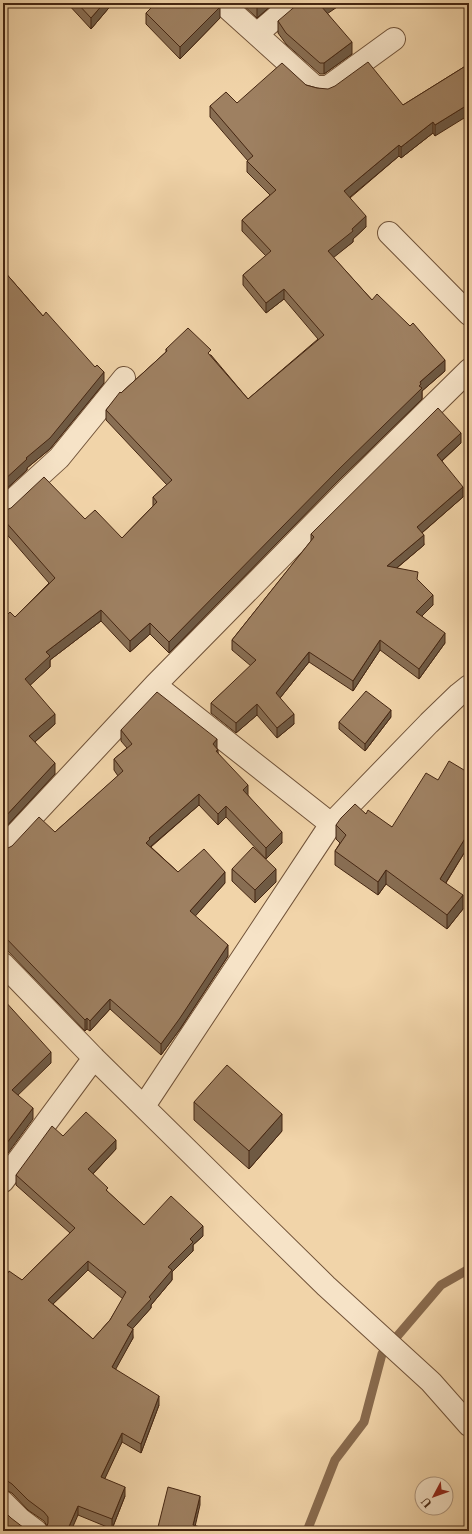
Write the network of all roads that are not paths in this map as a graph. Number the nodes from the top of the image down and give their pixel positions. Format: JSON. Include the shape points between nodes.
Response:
{"nodes":[{"id":1,"x":222,"y":3,"type":"edge"},
{"id":2,"x":293,"y":3,"type":"edge"},
{"id":3,"x":257,"y":34,"type":"junction"},
{"id":4,"x":394,"y":39,"type":"dead end"},
{"id":5,"x":389,"y":233,"type":"dead end"},
{"id":6,"x":469,"y":314,"type":"edge"},
{"id":7,"x":469,"y":370,"type":"edge"},
{"id":8,"x":124,"y":378,"type":"dead end"},
{"id":9,"x":3,"y":509,"type":"edge"},
{"id":10,"x":154,"y":685,"type":"junction"},
{"id":11,"x":469,"y":686,"type":"edge"},
{"id":12,"x":331,"y":824,"type":"junction"},
{"id":13,"x":3,"y":848,"type":"edge"},
{"id":14,"x":3,"y":964,"type":"edge"},
{"id":15,"x":94,"y":1058,"type":"junction"},
{"id":16,"x":144,"y":1106,"type":"junction"},
{"id":17,"x":3,"y":1181,"type":"edge"},
{"id":18,"x":469,"y":1425,"type":"edge"},
{"id":19,"x":3,"y":1502,"type":"edge"},
{"id":20,"x":36,"y":1531,"type":"edge"}],
"edges":[{"from":1,"to":3,"type":"street"},
{"from":2,"to":3,"type":"street"},
{"from":3,"to":4,"type":"street","via":[[314,86],[319,87],[328,87]]},
{"from":5,"to":6,"type":"street"},
{"from":7,"to":10,"type":"street"},
{"from":8,"to":9,"type":"street","via":[[59,458]]},
{"from":10,"to":12,"type":"street"},
{"from":10,"to":13,"type":"street"},
{"from":11,"to":12,"type":"street","via":[[429,723]]},
{"from":12,"to":16,"type":"street"},
{"from":14,"to":15,"type":"street"},
{"from":15,"to":16,"type":"street"},
{"from":15,"to":17,"type":"street"},
{"from":16,"to":18,"type":"street","via":[[326,1286],[431,1382]]},
{"from":19,"to":20,"type":"street"}]}
